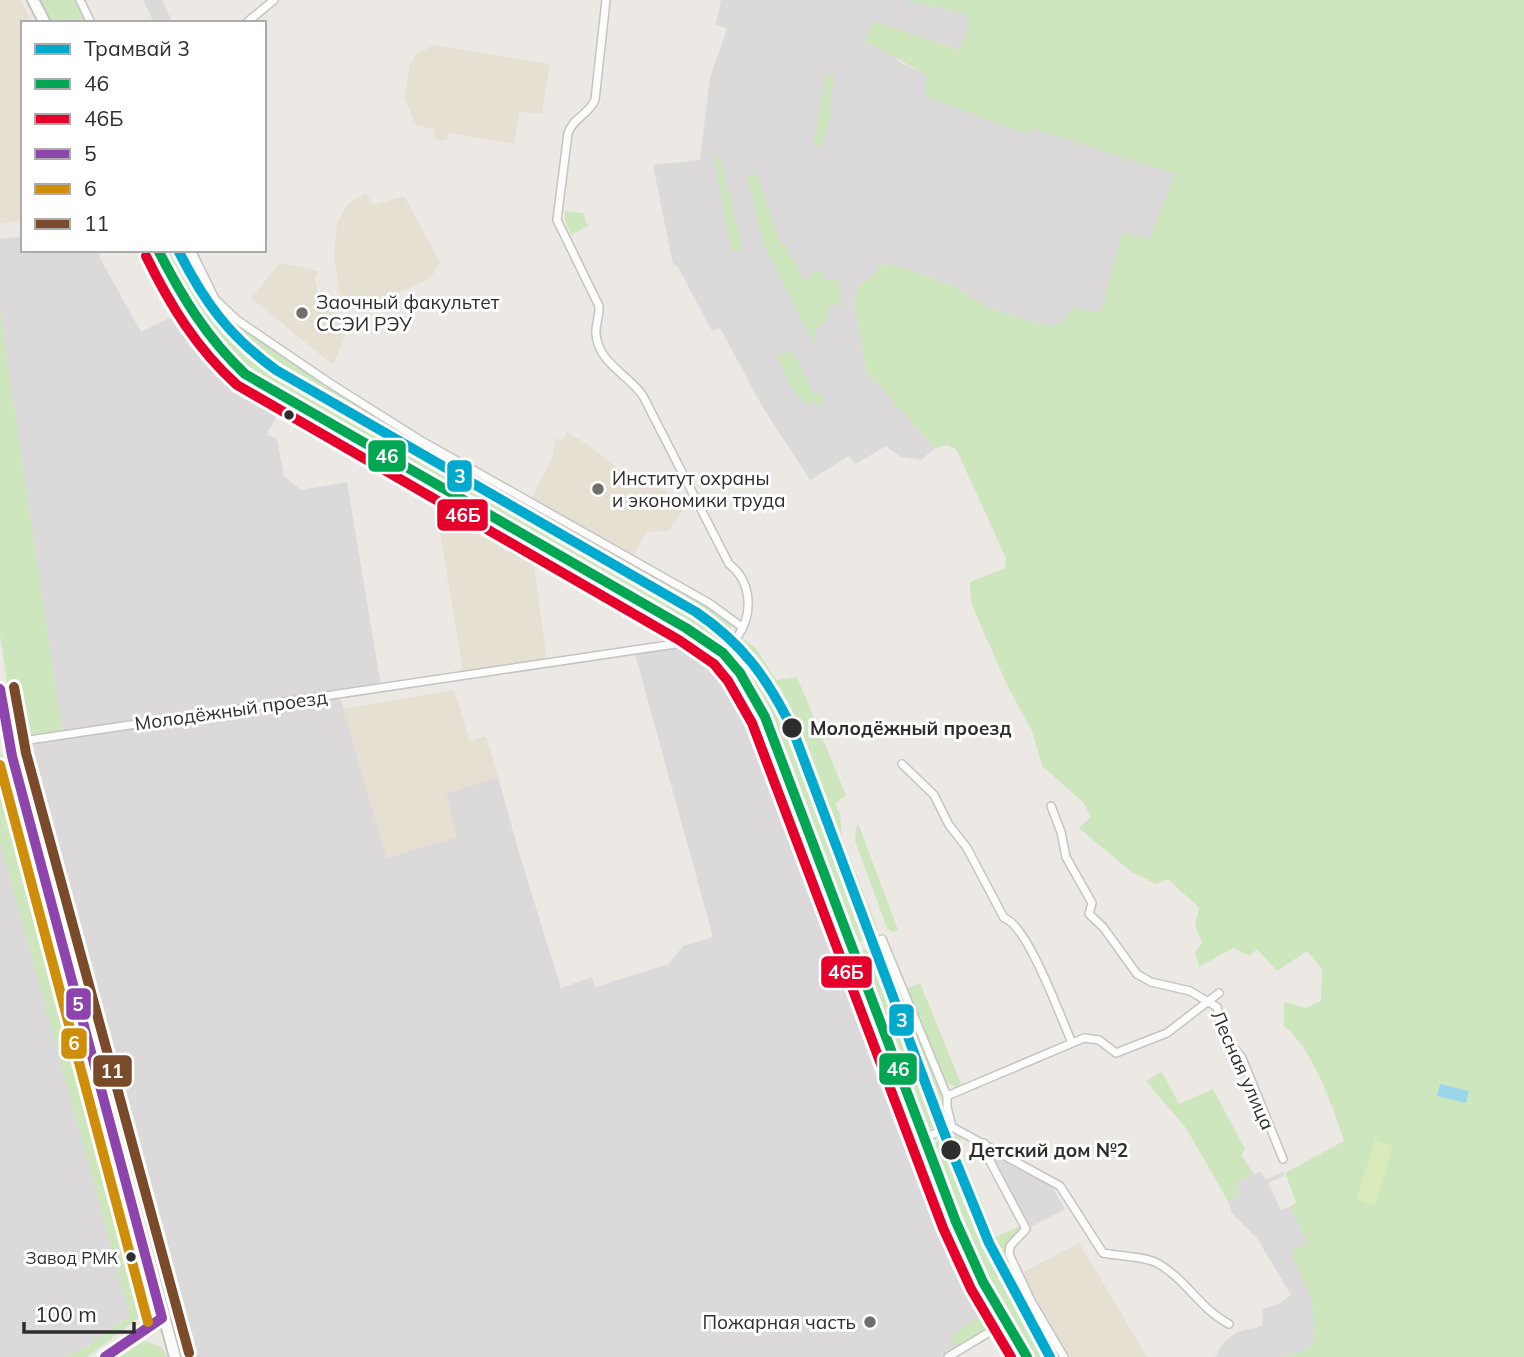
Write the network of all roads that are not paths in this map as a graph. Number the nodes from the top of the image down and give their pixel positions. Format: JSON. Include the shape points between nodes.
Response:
{"nodes":[{"id":1,"x":33,"y":0,"type":"edge"},
{"id":2,"x":80,"y":0,"type":"edge"},
{"id":3,"x":274,"y":0,"type":"edge"},
{"id":4,"x":606,"y":0,"type":"edge"},
{"id":5,"x":44,"y":21,"type":"edge"},
{"id":6,"x":90,"y":21,"type":"edge"},
{"id":7,"x":248,"y":21,"type":"edge"},
{"id":8,"x":160,"y":252,"type":"edge"},
{"id":9,"x":192,"y":252,"type":"edge"},
{"id":10,"x":742,"y":627,"type":"junction"},
{"id":11,"x":702,"y":640,"type":"junction"},
{"id":12,"x":723,"y":653,"type":"junction"},
{"id":13,"x":0,"y":689,"type":"edge"},
{"id":14,"x":9,"y":743,"type":"junction"},
{"id":15,"x":902,"y":764,"type":"dead end"},
{"id":16,"x":1051,"y":807,"type":"dead end"},
{"id":17,"x":882,"y":939,"type":"dead end"},
{"id":18,"x":1219,"y":993,"type":"dead end"},
{"id":19,"x":1208,"y":1000,"type":"junction"},
{"id":20,"x":1072,"y":1043,"type":"junction"},
{"id":21,"x":947,"y":1096,"type":"junction"},
{"id":22,"x":952,"y":1127,"type":"junction"},
{"id":23,"x":926,"y":1137,"type":"junction"},
{"id":24,"x":984,"y":1143,"type":"junction"},
{"id":25,"x":1283,"y":1159,"type":"dead end"},
{"id":26,"x":163,"y":1318,"type":"junction"},
{"id":27,"x":1006,"y":1322,"type":"junction"},
{"id":28,"x":1228,"y":1324,"type":"dead end"},
{"id":29,"x":105,"y":1357,"type":"edge"},
{"id":30,"x":175,"y":1357,"type":"edge"},
{"id":31,"x":948,"y":1357,"type":"edge"},
{"id":32,"x":1027,"y":1357,"type":"edge"},
{"id":33,"x":1064,"y":1357,"type":"edge"}],
"edges":[{"from":1,"to":5,"type":"street"},
{"from":2,"to":6,"type":"street"},
{"from":3,"to":7,"type":"street"},
{"from":4,"to":10,"type":"street","via":[[595,100],[568,133],[557,220],[599,306],[596,333],[607,358],[643,396],[729,564],[742,576],[749,607]]},
{"from":8,"to":11,"type":"street","via":[[193,317],[245,374]]},
{"from":9,"to":10,"type":"street","via":[[215,299],[237,320],[420,440],[709,603]]},
{"from":10,"to":12,"type":"street"},
{"from":11,"to":12,"type":"street"},
{"from":11,"to":14,"type":"street","name":"Молодёжный проезд"},
{"from":12,"to":23,"type":"street","via":[[765,717]]},
{"from":13,"to":14,"type":"street"},
{"from":14,"to":26,"type":"street"},
{"from":15,"to":20,"type":"street","via":[[934,795],[1004,918],[1012,920],[1027,940]]},
{"from":16,"to":19,"type":"street","name":"Лесная улица","via":[[1066,857],[1092,903],[1089,914],[1130,968],[1151,982]]},
{"from":17,"to":21,"type":"street"},
{"from":18,"to":19,"type":"street"},
{"from":19,"to":20,"type":"street","via":[[1167,1033],[1116,1054],[1099,1040],[1084,1038]]},
{"from":19,"to":25,"type":"street","name":"Лесная улица","via":[[1217,1007],[1223,1034],[1242,1058]]},
{"from":20,"to":21,"type":"street"},
{"from":21,"to":22,"type":"street"},
{"from":22,"to":23,"type":"street"},
{"from":22,"to":24,"type":"street"},
{"from":23,"to":27,"type":"street","via":[[970,1256]]},
{"from":24,"to":28,"type":"street","via":[[1060,1186],[1103,1253],[1156,1262]]},
{"from":24,"to":33,"type":"street","via":[[1026,1229],[1010,1246],[1009,1254]]},
{"from":26,"to":29,"type":"street"},
{"from":26,"to":30,"type":"street"},
{"from":27,"to":31,"type":"street"},
{"from":27,"to":32,"type":"street"}]}
